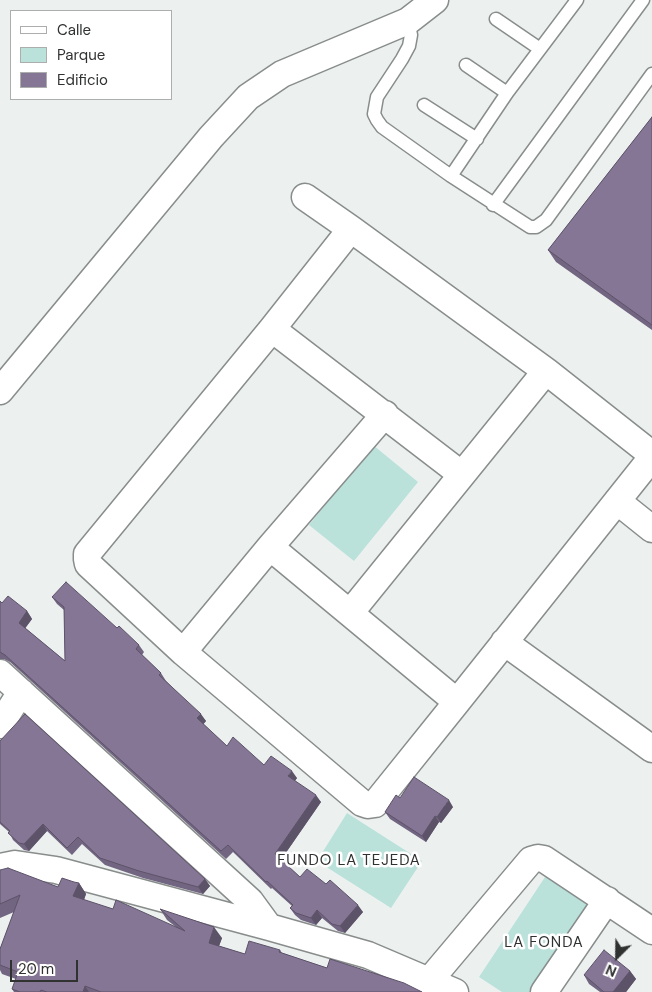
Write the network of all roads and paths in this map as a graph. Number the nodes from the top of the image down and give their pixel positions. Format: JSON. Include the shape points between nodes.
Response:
{"nodes":[{"id":1,"x":435,"y":0,"type":"edge"},
{"id":2,"x":643,"y":0,"type":"edge"},
{"id":3,"x":572,"y":2,"type":"edge"},
{"id":4,"x":496,"y":19,"type":"dead end"},
{"id":5,"x":408,"y":21,"type":"junction"},
{"id":6,"x":540,"y":49,"type":"junction"},
{"id":7,"x":466,"y":65,"type":"dead end"},
{"id":8,"x":652,"y":74,"type":"edge"},
{"id":9,"x":507,"y":93,"type":"junction"},
{"id":10,"x":424,"y":105,"type":"dead end"},
{"id":11,"x":476,"y":138,"type":"junction"},
{"id":12,"x":451,"y":176,"type":"junction"},
{"id":13,"x":306,"y":197,"type":"dead end"},
{"id":14,"x":493,"y":205,"type":"junction"},
{"id":15,"x":351,"y":229,"type":"junction"},
{"id":16,"x":272,"y":330,"type":"junction"},
{"id":17,"x":546,"y":371,"type":"junction"},
{"id":18,"x":0,"y":390,"type":"edge"},
{"id":19,"x":385,"y":414,"type":"junction"},
{"id":20,"x":462,"y":474,"type":"junction"},
{"id":21,"x":617,"y":501,"type":"junction"},
{"id":22,"x":652,"y":529,"type":"edge"},
{"id":23,"x":270,"y":547,"type":"junction"},
{"id":24,"x":350,"y":612,"type":"junction"},
{"id":25,"x":504,"y":642,"type":"junction"},
{"id":26,"x":183,"y":652,"type":"junction"},
{"id":27,"x":0,"y":673,"type":"edge"},
{"id":28,"x":21,"y":692,"type":"junction"},
{"id":29,"x":457,"y":702,"type":"junction"},
{"id":30,"x":0,"y":726,"type":"edge"},
{"id":31,"x":652,"y":749,"type":"edge"},
{"id":32,"x":5,"y":860,"type":"edge"},
{"id":33,"x":608,"y":900,"type":"junction"},
{"id":34,"x":269,"y":927,"type":"junction"},
{"id":35,"x":652,"y":931,"type":"edge"},
{"id":36,"x":429,"y":981,"type":"junction"},
{"id":37,"x":455,"y":992,"type":"edge"},
{"id":38,"x":544,"y":992,"type":"edge"}],
"edges":[{"from":1,"to":5,"type":"street"},
{"from":2,"to":14,"type":"lane"},
{"from":3,"to":6,"type":"lane"},
{"from":4,"to":6,"type":"lane"},
{"from":5,"to":12,"type":"lane","via":[[409,46],[377,97],[374,114],[382,127]]},
{"from":5,"to":18,"type":"street","via":[[282,74],[248,97]]},
{"from":6,"to":9,"type":"lane"},
{"from":7,"to":9,"type":"lane"},
{"from":8,"to":14,"type":"lane","via":[[542,224],[530,227]]},
{"from":9,"to":11,"type":"lane"},
{"from":10,"to":11,"type":"lane"},
{"from":11,"to":12,"type":"lane"},
{"from":12,"to":14,"type":"lane"},
{"from":13,"to":15,"type":"street"},
{"from":15,"to":16,"type":"street"},
{"from":15,"to":17,"type":"street"},
{"from":16,"to":19,"type":"street"},
{"from":16,"to":26,"type":"street","via":[[87,554],[88,564]]},
{"from":17,"to":20,"type":"street"},
{"from":17,"to":21,"type":"street","via":[[650,452],[649,461]]},
{"from":19,"to":20,"type":"street"},
{"from":19,"to":23,"type":"street"},
{"from":20,"to":24,"type":"street"},
{"from":21,"to":22,"type":"street"},
{"from":21,"to":25,"type":"street"},
{"from":23,"to":24,"type":"street"},
{"from":23,"to":26,"type":"street"},
{"from":24,"to":29,"type":"street"},
{"from":25,"to":29,"type":"street"},
{"from":25,"to":31,"type":"street"},
{"from":26,"to":29,"type":"street","via":[[368,805],[375,804]]},
{"from":27,"to":28,"type":"street"},
{"from":28,"to":30,"type":"street"},
{"from":28,"to":34,"type":"street","via":[[250,901]]},
{"from":32,"to":34,"type":"street","via":[[56,870]]},
{"from":33,"to":35,"type":"street"},
{"from":33,"to":36,"type":"street","via":[[544,859],[531,860]]},
{"from":33,"to":38,"type":"street"},
{"from":34,"to":36,"type":"street","via":[[368,955]]},
{"from":36,"to":37,"type":"street"}]}
